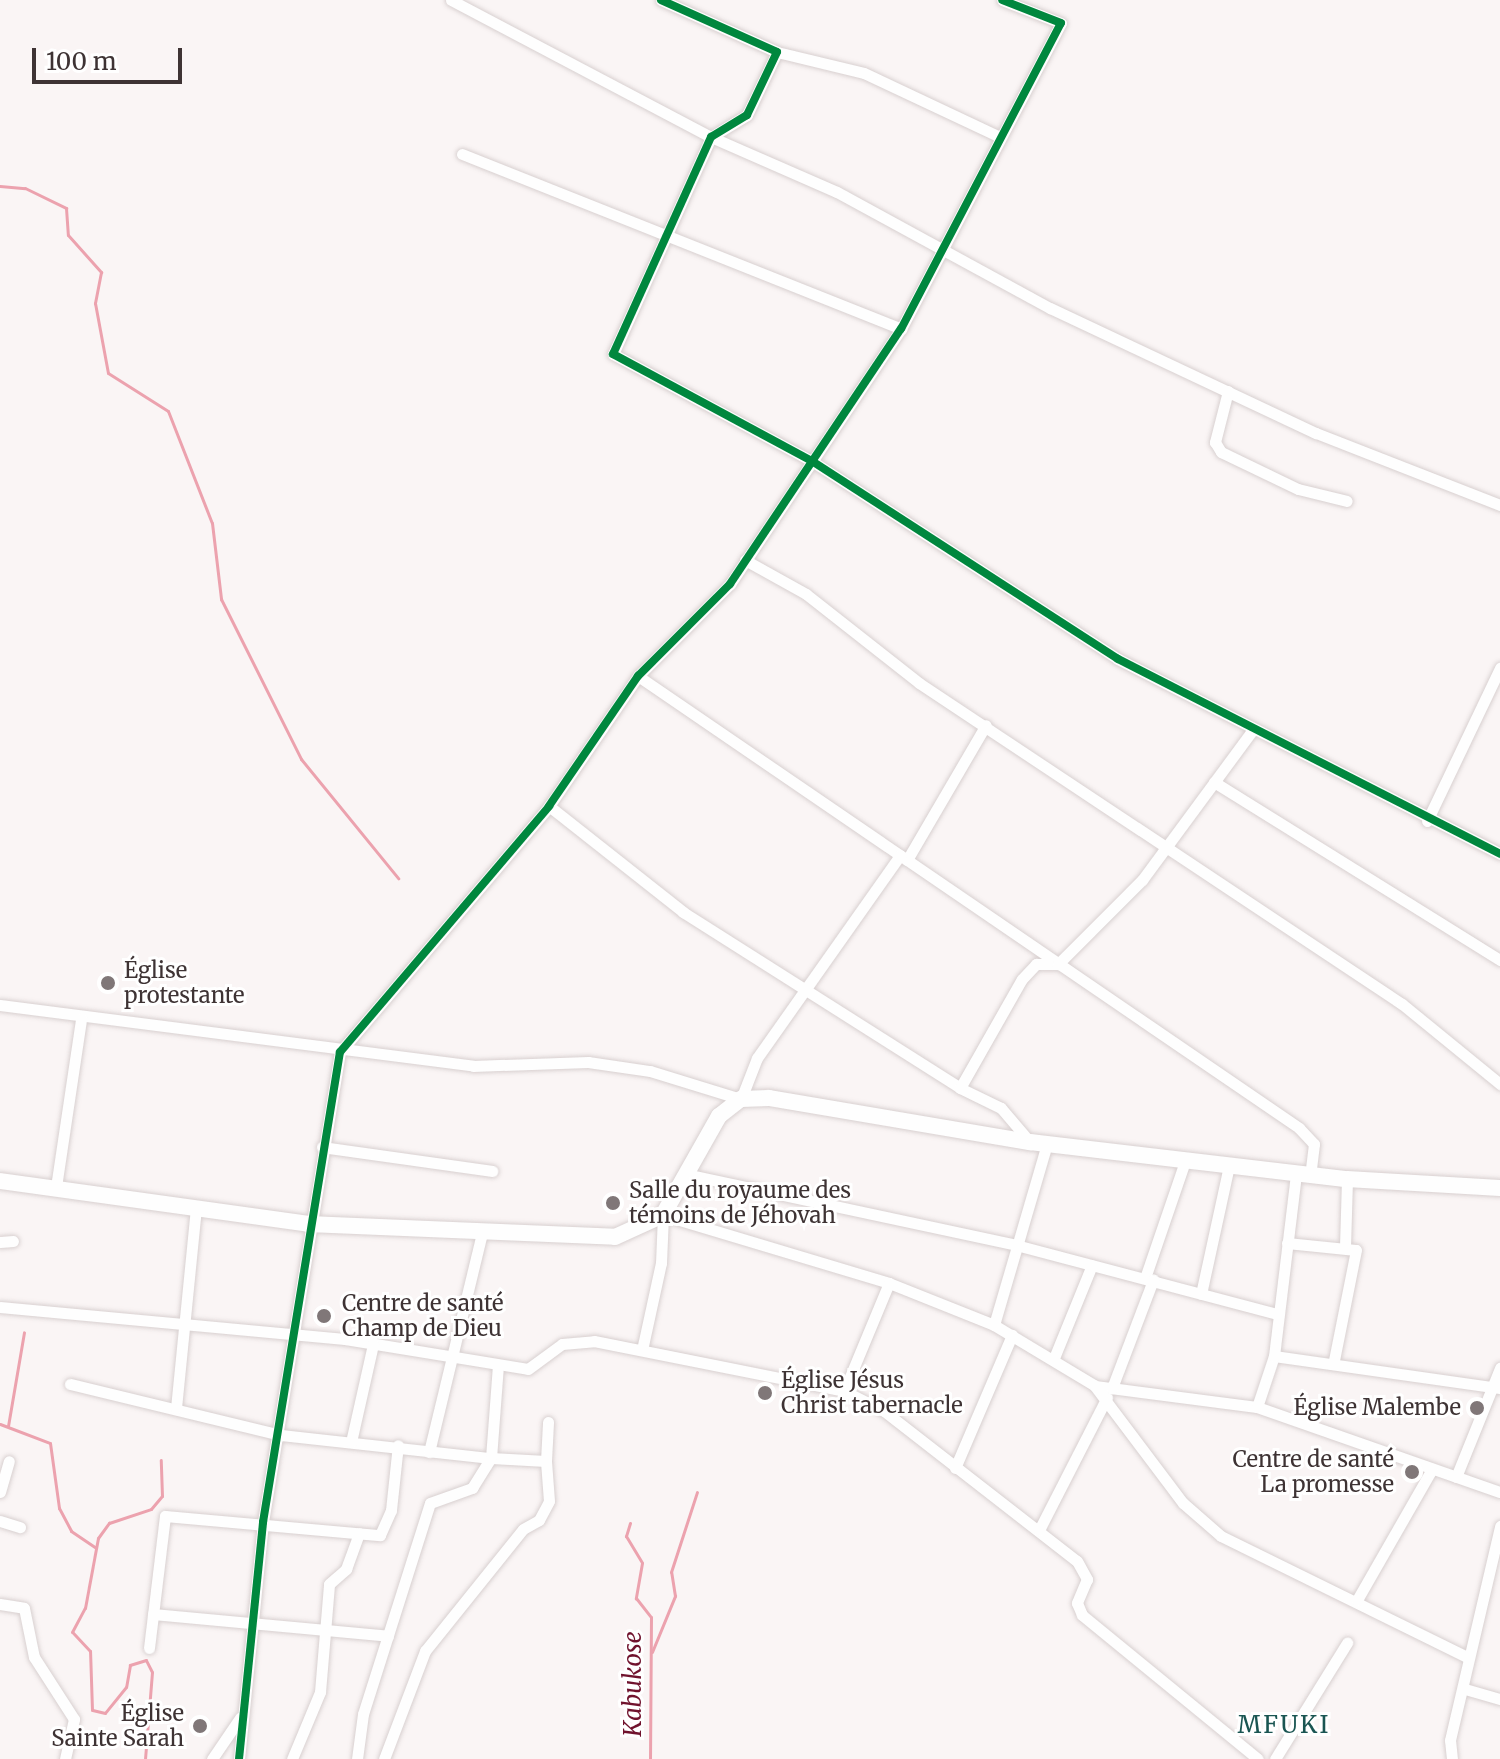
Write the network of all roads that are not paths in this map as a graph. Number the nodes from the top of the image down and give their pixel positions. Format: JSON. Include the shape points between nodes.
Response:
{"nodes":[{"id":1,"x":451,"y":0,"type":"edge"},
{"id":2,"x":661,"y":0,"type":"edge"},
{"id":3,"x":1002,"y":0,"type":"edge"},
{"id":4,"x":777,"y":52,"type":"junction"},
{"id":5,"x":711,"y":137,"type":"junction"},
{"id":6,"x":1000,"y":137,"type":"junction"},
{"id":7,"x":462,"y":154,"type":"dead end"},
{"id":8,"x":666,"y":241,"type":"junction"},
{"id":9,"x":942,"y":250,"type":"junction"},
{"id":10,"x":901,"y":329,"type":"junction"},
{"id":11,"x":1228,"y":391,"type":"junction"},
{"id":12,"x":812,"y":461,"type":"junction"},
{"id":13,"x":1347,"y":501,"type":"dead end"},
{"id":14,"x":1500,"y":505,"type":"edge"},
{"id":15,"x":745,"y":560,"type":"junction"},
{"id":16,"x":1500,"y":668,"type":"edge"},
{"id":17,"x":638,"y":676,"type":"junction"},
{"id":18,"x":986,"y":725,"type":"junction"},
{"id":19,"x":1252,"y":731,"type":"junction"},
{"id":20,"x":1214,"y":782,"type":"junction"},
{"id":21,"x":549,"y":806,"type":"junction"},
{"id":22,"x":1427,"y":821,"type":"junction"},
{"id":23,"x":1167,"y":848,"type":"junction"},
{"id":24,"x":1500,"y":854,"type":"edge"},
{"id":25,"x":903,"y":857,"type":"junction"},
{"id":26,"x":1500,"y":960,"type":"edge"},
{"id":27,"x":1058,"y":964,"type":"junction"},
{"id":28,"x":807,"y":989,"type":"junction"},
{"id":29,"x":0,"y":1005,"type":"edge"},
{"id":30,"x":81,"y":1019,"type":"junction"},
{"id":31,"x":340,"y":1052,"type":"junction"},
{"id":32,"x":1500,"y":1084,"type":"edge"},
{"id":33,"x":960,"y":1088,"type":"junction"},
{"id":34,"x":741,"y":1099,"type":"junction"},
{"id":35,"x":1038,"y":1143,"type":"junction"},
{"id":36,"x":322,"y":1147,"type":"junction"},
{"id":37,"x":1185,"y":1161,"type":"junction"},
{"id":38,"x":1229,"y":1166,"type":"junction"},
{"id":39,"x":492,"y":1171,"type":"dead end"},
{"id":40,"x":1303,"y":1174,"type":"junction"},
{"id":41,"x":690,"y":1175,"type":"junction"},
{"id":42,"x":1347,"y":1179,"type":"junction"},
{"id":43,"x":0,"y":1181,"type":"edge"},
{"id":44,"x":56,"y":1187,"type":"junction"},
{"id":45,"x":1500,"y":1188,"type":"edge"},
{"id":46,"x":196,"y":1209,"type":"junction"},
{"id":47,"x":663,"y":1215,"type":"junction"},
{"id":48,"x":308,"y":1224,"type":"junction"},
{"id":49,"x":482,"y":1233,"type":"junction"},
{"id":50,"x":13,"y":1241,"type":"dead end"},
{"id":51,"x":0,"y":1242,"type":"edge"},
{"id":52,"x":1287,"y":1243,"type":"junction"},
{"id":53,"x":1016,"y":1245,"type":"junction"},
{"id":54,"x":1345,"y":1247,"type":"junction"},
{"id":55,"x":1092,"y":1265,"type":"junction"},
{"id":56,"x":1149,"y":1279,"type":"junction"},
{"id":57,"x":889,"y":1283,"type":"junction"},
{"id":58,"x":1201,"y":1294,"type":"junction"},
{"id":59,"x":0,"y":1307,"type":"edge"},
{"id":60,"x":1277,"y":1314,"type":"junction"},
{"id":61,"x":181,"y":1322,"type":"junction"},
{"id":62,"x":994,"y":1325,"type":"junction"},
{"id":63,"x":1012,"y":1335,"type":"junction"},
{"id":64,"x":296,"y":1338,"type":"junction"},
{"id":65,"x":373,"y":1344,"type":"junction"},
{"id":66,"x":642,"y":1350,"type":"junction"},
{"id":67,"x":1274,"y":1356,"type":"junction"},
{"id":68,"x":1054,"y":1358,"type":"junction"},
{"id":69,"x":456,"y":1360,"type":"junction"},
{"id":70,"x":1334,"y":1360,"type":"junction"},
{"id":71,"x":498,"y":1365,"type":"junction"},
{"id":72,"x":1500,"y":1368,"type":"edge"},
{"id":73,"x":70,"y":1384,"type":"dead end"},
{"id":74,"x":1497,"y":1387,"type":"edge"},
{"id":75,"x":844,"y":1391,"type":"junction"},
{"id":76,"x":1109,"y":1392,"type":"junction"},
{"id":77,"x":1257,"y":1407,"type":"junction"},
{"id":78,"x":176,"y":1408,"type":"junction"},
{"id":79,"x":548,"y":1422,"type":"dead end"},
{"id":80,"x":281,"y":1435,"type":"junction"},
{"id":81,"x":351,"y":1442,"type":"junction"},
{"id":82,"x":398,"y":1445,"type":"junction"},
{"id":83,"x":429,"y":1452,"type":"junction"},
{"id":84,"x":491,"y":1458,"type":"junction"},
{"id":85,"x":9,"y":1461,"type":"dead end"},
{"id":86,"x":546,"y":1461,"type":"junction"},
{"id":87,"x":955,"y":1468,"type":"junction"},
{"id":88,"x":1432,"y":1469,"type":"junction"},
{"id":89,"x":1456,"y":1477,"type":"junction"},
{"id":90,"x":0,"y":1492,"type":"edge"},
{"id":91,"x":1500,"y":1492,"type":"edge"},
{"id":92,"x":0,"y":1521,"type":"edge"},
{"id":93,"x":263,"y":1522,"type":"junction"},
{"id":94,"x":1500,"y":1526,"type":"edge"},
{"id":95,"x":20,"y":1527,"type":"dead end"},
{"id":96,"x":1039,"y":1530,"type":"junction"},
{"id":97,"x":359,"y":1533,"type":"junction"},
{"id":98,"x":1357,"y":1600,"type":"junction"},
{"id":99,"x":0,"y":1604,"type":"edge"},
{"id":100,"x":153,"y":1614,"type":"junction"},
{"id":101,"x":251,"y":1627,"type":"junction"},
{"id":102,"x":325,"y":1632,"type":"junction"},
{"id":103,"x":388,"y":1636,"type":"junction"},
{"id":104,"x":1347,"y":1643,"type":"dead end"},
{"id":105,"x":149,"y":1648,"type":"dead end"},
{"id":106,"x":1469,"y":1658,"type":"junction"},
{"id":107,"x":1465,"y":1689,"type":"junction"},
{"id":108,"x":1500,"y":1699,"type":"edge"},
{"id":109,"x":240,"y":1718,"type":"junction"},
{"id":110,"x":65,"y":1759,"type":"edge"},
{"id":111,"x":212,"y":1759,"type":"edge"},
{"id":112,"x":239,"y":1759,"type":"edge"},
{"id":113,"x":292,"y":1759,"type":"edge"},
{"id":114,"x":357,"y":1759,"type":"edge"},
{"id":115,"x":384,"y":1759,"type":"edge"},
{"id":116,"x":1258,"y":1759,"type":"edge"},
{"id":117,"x":1275,"y":1759,"type":"edge"},
{"id":118,"x":1452,"y":1759,"type":"edge"}],
"edges":[{"from":1,"to":5,"type":"street"},
{"from":2,"to":4,"type":"street"},
{"from":3,"to":6,"type":"street","via":[[1061,23]]},
{"from":4,"to":5,"type":"street","via":[[747,115]]},
{"from":4,"to":6,"type":"street","via":[[864,73]]},
{"from":5,"to":8,"type":"street"},
{"from":5,"to":9,"type":"street","via":[[837,192]]},
{"from":6,"to":9,"type":"street"},
{"from":7,"to":8,"type":"street"},
{"from":8,"to":10,"type":"street","via":[[781,278]]},
{"from":8,"to":12,"type":"street","via":[[613,354]]},
{"from":9,"to":10,"type":"street"},
{"from":9,"to":11,"type":"street"},
{"from":10,"to":12,"type":"street"},
{"from":11,"to":13,"type":"street","via":[[1215,442],[1221,452],[1298,489]]},
{"from":11,"to":14,"type":"street"},
{"from":12,"to":15,"type":"street"},
{"from":12,"to":19,"type":"street","via":[[1000,588]]},
{"from":15,"to":17,"type":"street"},
{"from":15,"to":18,"type":"street","via":[[806,594],[919,683]]},
{"from":16,"to":22,"type":"street"},
{"from":17,"to":21,"type":"street"},
{"from":17,"to":25,"type":"street"},
{"from":18,"to":23,"type":"street"},
{"from":18,"to":25,"type":"street"},
{"from":19,"to":20,"type":"street"},
{"from":19,"to":22,"type":"street"},
{"from":20,"to":23,"type":"street"},
{"from":20,"to":26,"type":"street","via":[[1282,818]]},
{"from":21,"to":28,"type":"street","via":[[623,869]]},
{"from":21,"to":31,"type":"street"},
{"from":22,"to":24,"type":"street"},
{"from":23,"to":27,"type":"street"},
{"from":23,"to":32,"type":"street","via":[[1411,1010]]},
{"from":25,"to":27,"type":"street"},
{"from":25,"to":28,"type":"street"},
{"from":27,"to":33,"type":"street","via":[[1036,964],[1022,979]]},
{"from":27,"to":40,"type":"street","via":[[1299,1128],[1314,1144]]},
{"from":28,"to":33,"type":"street"},
{"from":28,"to":34,"type":"street","via":[[757,1058]]},
{"from":29,"to":30,"type":"street"},
{"from":30,"to":31,"type":"street"},
{"from":30,"to":44,"type":"street"},
{"from":31,"to":34,"type":"street","via":[[473,1066],[588,1062],[650,1071]]},
{"from":31,"to":36,"type":"street"},
{"from":33,"to":35,"type":"street","via":[[1001,1108]]},
{"from":34,"to":35,"type":"highway"},
{"from":34,"to":41,"type":"highway","via":[[719,1116]]},
{"from":35,"to":37,"type":"highway"},
{"from":35,"to":53,"type":"street"},
{"from":36,"to":39,"type":"street"},
{"from":36,"to":48,"type":"street"},
{"from":37,"to":38,"type":"highway"},
{"from":37,"to":56,"type":"street"},
{"from":38,"to":40,"type":"highway"},
{"from":38,"to":58,"type":"street"},
{"from":40,"to":42,"type":"highway"},
{"from":40,"to":52,"type":"street"},
{"from":41,"to":47,"type":"highway"},
{"from":41,"to":53,"type":"street"},
{"from":42,"to":45,"type":"highway"},
{"from":42,"to":54,"type":"street"},
{"from":43,"to":44,"type":"highway"},
{"from":44,"to":46,"type":"highway"},
{"from":46,"to":48,"type":"highway"},
{"from":46,"to":61,"type":"street"},
{"from":47,"to":49,"type":"highway","via":[[615,1237]]},
{"from":47,"to":57,"type":"street"},
{"from":47,"to":66,"type":"street","via":[[661,1263]]},
{"from":48,"to":49,"type":"highway"},
{"from":48,"to":64,"type":"street"},
{"from":49,"to":69,"type":"street"},
{"from":50,"to":51,"type":"street"},
{"from":52,"to":54,"type":"street"},
{"from":52,"to":60,"type":"street"},
{"from":53,"to":55,"type":"street"},
{"from":53,"to":62,"type":"street"},
{"from":54,"to":70,"type":"street","via":[[1356,1250]]},
{"from":55,"to":56,"type":"street"},
{"from":55,"to":68,"type":"street"},
{"from":56,"to":58,"type":"street"},
{"from":56,"to":76,"type":"street"},
{"from":57,"to":62,"type":"street"},
{"from":57,"to":75,"type":"street"},
{"from":58,"to":60,"type":"street"},
{"from":59,"to":61,"type":"street"},
{"from":60,"to":67,"type":"street"},
{"from":61,"to":64,"type":"street"},
{"from":61,"to":78,"type":"street"},
{"from":62,"to":63,"type":"street"},
{"from":63,"to":68,"type":"street"},
{"from":63,"to":87,"type":"street"},
{"from":64,"to":65,"type":"street"},
{"from":64,"to":80,"type":"street"},
{"from":65,"to":69,"type":"street"},
{"from":65,"to":81,"type":"street"},
{"from":66,"to":71,"type":"street","via":[[582,1340],[562,1344],[528,1369]]},
{"from":66,"to":75,"type":"street"},
{"from":67,"to":70,"type":"street"},
{"from":67,"to":77,"type":"street"},
{"from":68,"to":76,"type":"street"},
{"from":69,"to":71,"type":"street"},
{"from":69,"to":83,"type":"street"},
{"from":70,"to":74,"type":"street","via":[[1383,1376]]},
{"from":71,"to":84,"type":"street"},
{"from":72,"to":74,"type":"street"},
{"from":73,"to":78,"type":"street"},
{"from":74,"to":89,"type":"street"},
{"from":75,"to":87,"type":"street","via":[[884,1411]]},
{"from":76,"to":77,"type":"street"},
{"from":76,"to":96,"type":"street"},
{"from":76,"to":98,"type":"street","via":[[1200,1522]]},
{"from":77,"to":88,"type":"street"},
{"from":78,"to":80,"type":"street"},
{"from":79,"to":86,"type":"street"},
{"from":80,"to":81,"type":"street"},
{"from":80,"to":93,"type":"street"},
{"from":81,"to":82,"type":"street"},
{"from":82,"to":83,"type":"street"},
{"from":82,"to":97,"type":"street","via":[[391,1510],[380,1535]]},
{"from":83,"to":84,"type":"street"},
{"from":84,"to":86,"type":"street"},
{"from":84,"to":103,"type":"street","via":[[472,1488],[430,1503]]},
{"from":85,"to":90,"type":"street"},
{"from":86,"to":115,"type":"street","via":[[549,1501],[539,1520],[523,1529],[425,1651]]},
{"from":87,"to":96,"type":"street"},
{"from":88,"to":89,"type":"street"},
{"from":88,"to":98,"type":"street"},
{"from":89,"to":91,"type":"street"},
{"from":92,"to":95,"type":"street"},
{"from":93,"to":97,"type":"street"},
{"from":93,"to":100,"type":"street","via":[[165,1516]]},
{"from":93,"to":101,"type":"street"},
{"from":94,"to":106,"type":"street"},
{"from":96,"to":116,"type":"street","via":[[1086,1573],[1077,1603],[1082,1615]]},
{"from":97,"to":102,"type":"street","via":[[346,1569],[329,1584]]},
{"from":98,"to":106,"type":"street"},
{"from":99,"to":110,"type":"street","via":[[24,1608],[34,1657],[74,1719]]},
{"from":100,"to":101,"type":"street"},
{"from":100,"to":105,"type":"street"},
{"from":101,"to":102,"type":"street"},
{"from":101,"to":109,"type":"street"},
{"from":102,"to":103,"type":"street"},
{"from":102,"to":113,"type":"street","via":[[320,1692]]},
{"from":103,"to":114,"type":"street"},
{"from":104,"to":117,"type":"street"},
{"from":106,"to":107,"type":"street"},
{"from":107,"to":108,"type":"street"},
{"from":107,"to":118,"type":"street","via":[[1450,1740]]},
{"from":109,"to":111,"type":"street"},
{"from":109,"to":112,"type":"street"}]}
